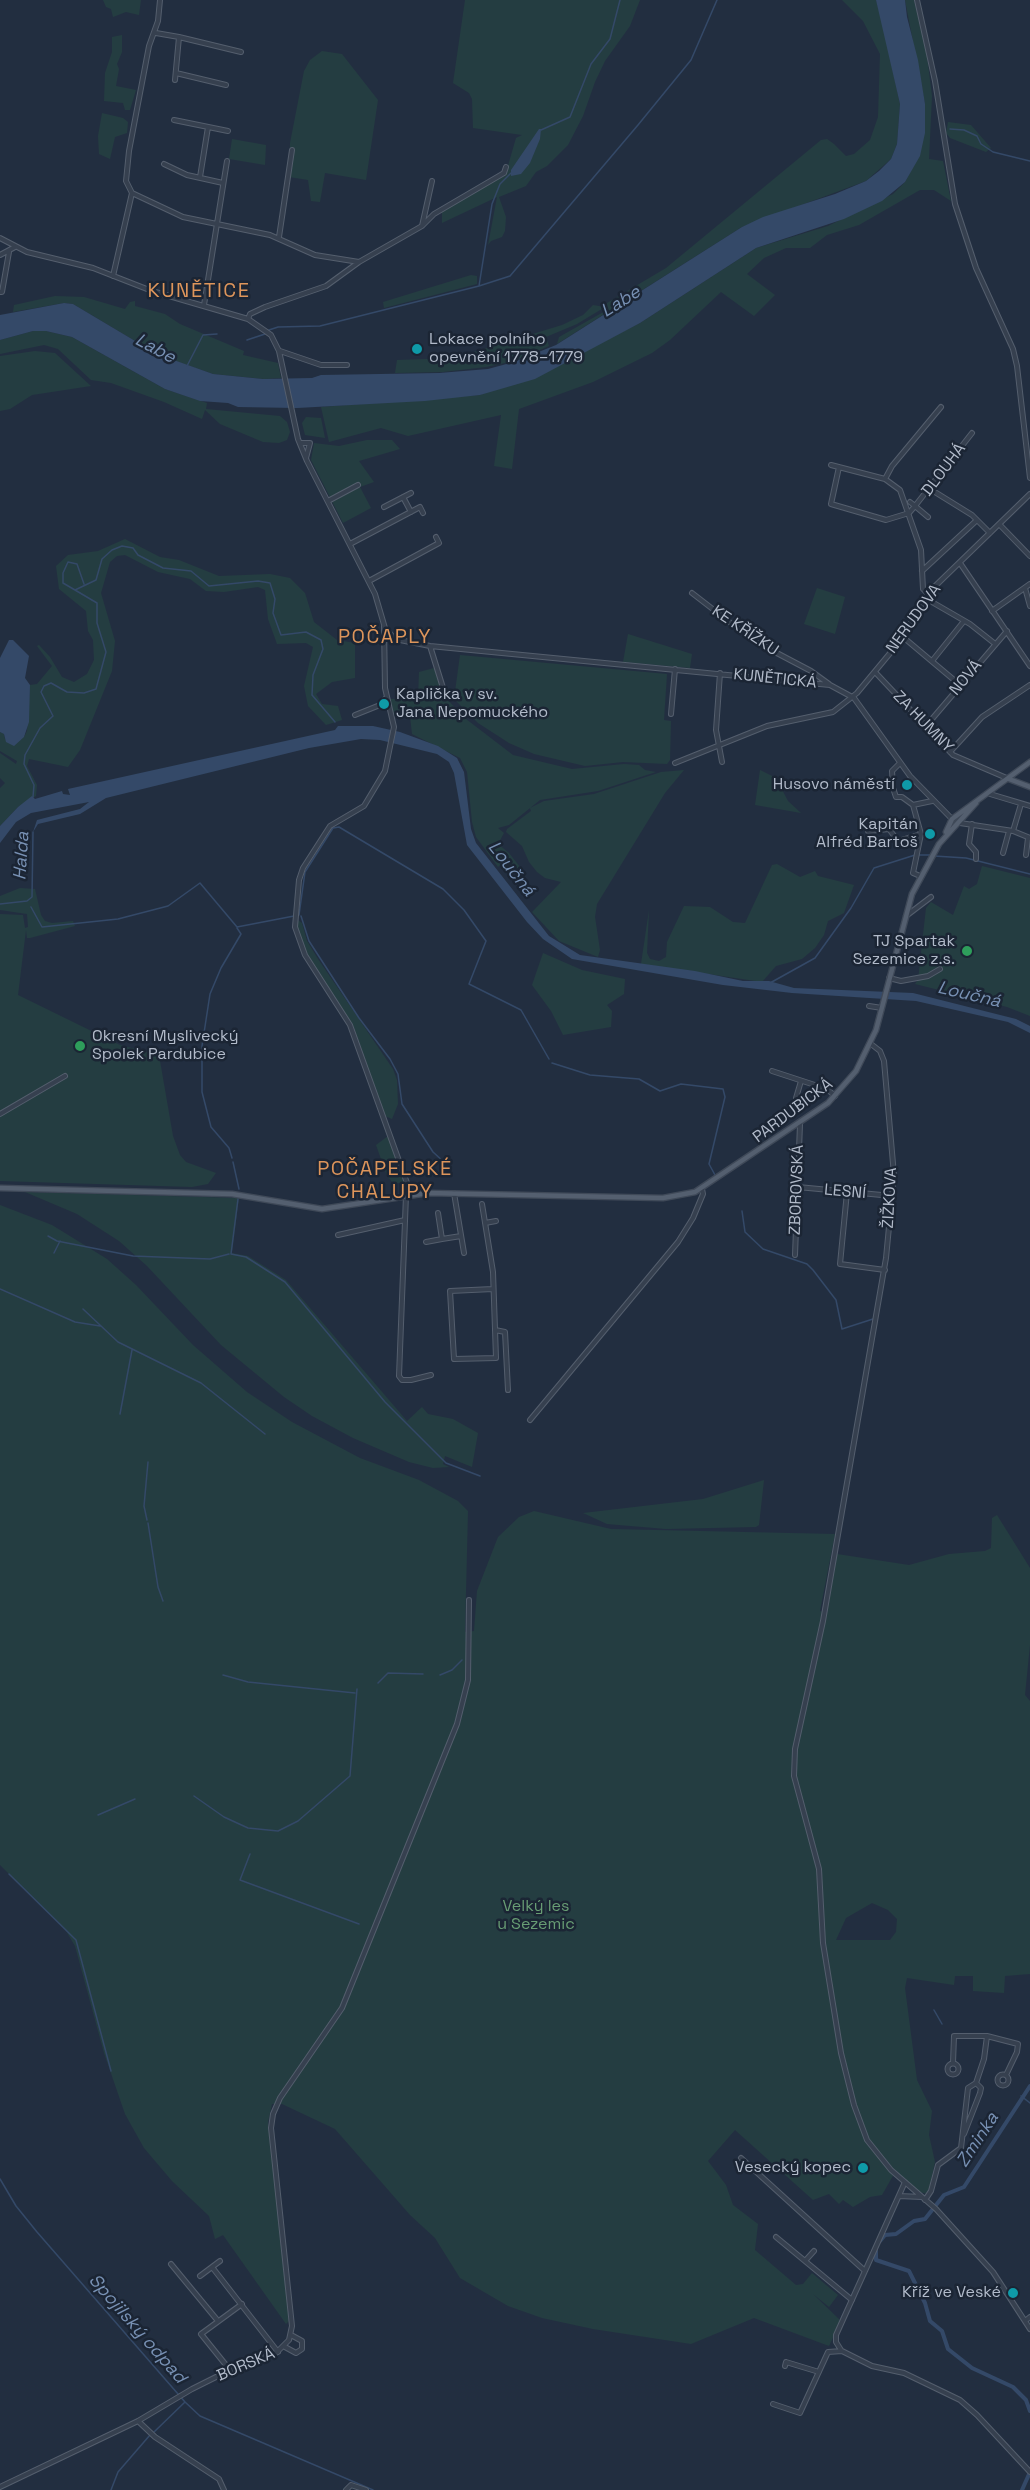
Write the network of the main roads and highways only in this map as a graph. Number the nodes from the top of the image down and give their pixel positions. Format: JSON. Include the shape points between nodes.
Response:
{"nodes":[{"id":1,"x":1030,"y":762,"type":"edge"},
{"id":2,"x":1010,"y":779,"type":"junction"},
{"id":3,"x":1030,"y":787,"type":"edge"},
{"id":4,"x":976,"y":804,"type":"junction"},
{"id":5,"x":952,"y":820,"type":"junction"},
{"id":6,"x":959,"y":823,"type":"junction"},
{"id":7,"x":939,"y":844,"type":"junction"},
{"id":8,"x":0,"y":1188,"type":"edge"}],
"edges":[{"from":1,"to":2,"type":"main road"},
{"from":2,"to":3,"type":"main road"},
{"from":2,"to":4,"type":"main road"},
{"from":4,"to":5,"type":"main road"},
{"from":4,"to":6,"type":"main road"},
{"from":5,"to":6,"type":"main road"},
{"from":5,"to":7,"type":"main road"},
{"from":6,"to":7,"type":"main road"},
{"from":7,"to":8,"type":"main road","name":"PARDUBICKÁ","via":[[920,876],[904,917],[871,1044],[856,1071],[836,1096],[800,1124],[702,1189],[686,1195],[663,1198],[409,1194],[322,1209],[232,1194]]}]}
